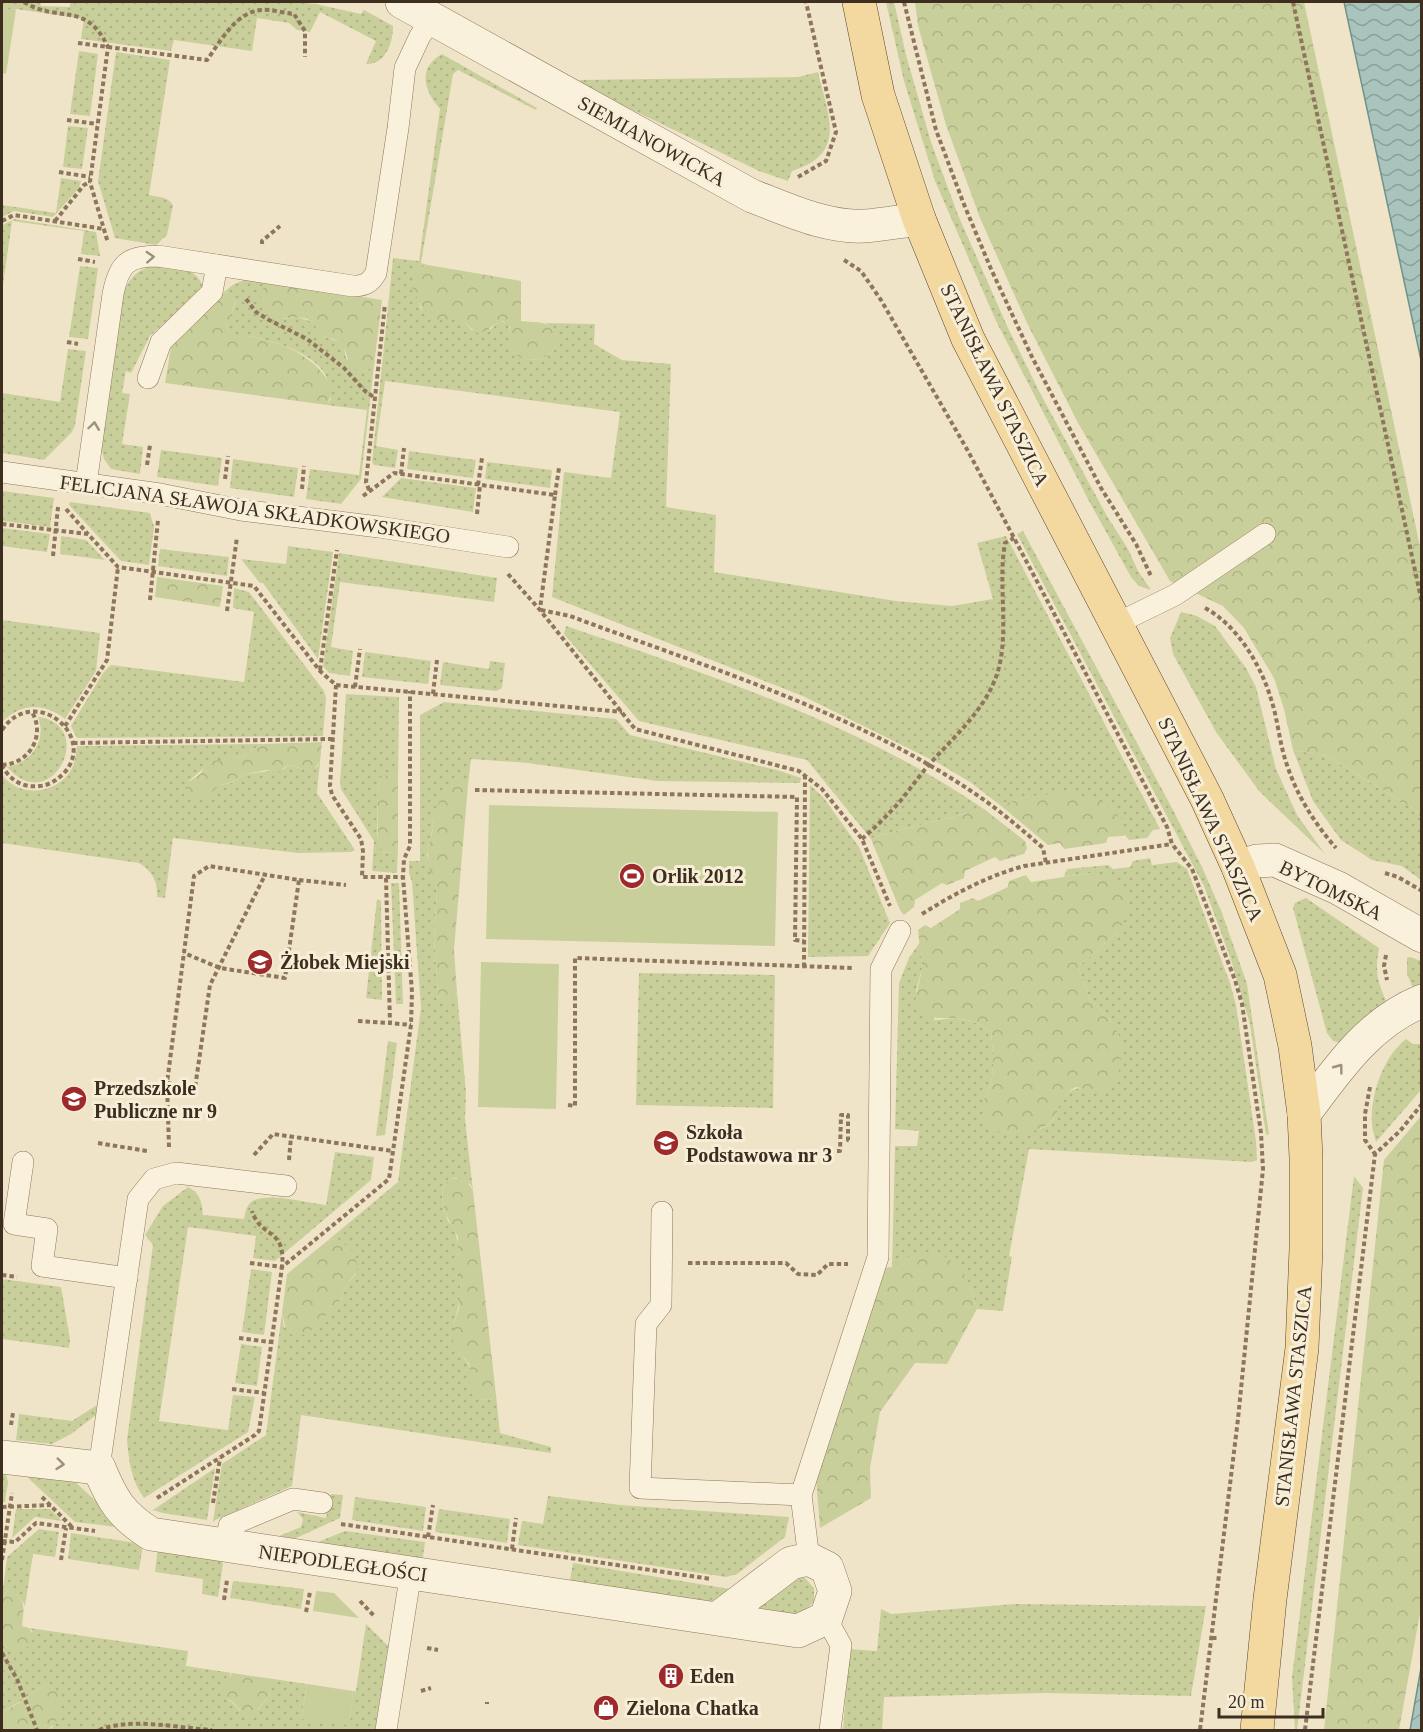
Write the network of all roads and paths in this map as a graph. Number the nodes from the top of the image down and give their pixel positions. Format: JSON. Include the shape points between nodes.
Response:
{"nodes":[{"id":1,"x":24,"y":2,"type":"edge"},
{"id":2,"x":402,"y":2,"type":"edge"},
{"id":3,"x":806,"y":2,"type":"edge"},
{"id":4,"x":859,"y":2,"type":"edge"},
{"id":5,"x":904,"y":2,"type":"edge"},
{"id":6,"x":1293,"y":2,"type":"edge"},
{"id":7,"x":432,"y":19,"type":"junction"},
{"id":8,"x":78,"y":44,"type":"dead end"},
{"id":9,"x":108,"y":47,"type":"junction"},
{"id":10,"x":306,"y":57,"type":"dead end"},
{"id":11,"x":67,"y":120,"type":"dead end"},
{"id":12,"x":97,"y":124,"type":"junction"},
{"id":13,"x":59,"y":172,"type":"dead end"},
{"id":14,"x":90,"y":179,"type":"junction"},
{"id":15,"x":799,"y":214,"type":"junction"},
{"id":16,"x":2,"y":216,"type":"edge"},
{"id":17,"x":9,"y":218,"type":"junction"},
{"id":18,"x":919,"y":219,"type":"junction"},
{"id":19,"x":2,"y":221,"type":"edge"},
{"id":20,"x":55,"y":222,"type":"junction"},
{"id":21,"x":104,"y":229,"type":"junction"},
{"id":22,"x":78,"y":260,"type":"dead end"},
{"id":23,"x":102,"y":263,"type":"dead end"},
{"id":24,"x":124,"y":265,"type":"junction"},
{"id":25,"x":861,"y":271,"type":"dead end"},
{"id":26,"x":216,"y":272,"type":"junction"},
{"id":27,"x":371,"y":281,"type":"junction"},
{"id":28,"x":148,"y":378,"type":"dead end"},
{"id":29,"x":375,"y":398,"type":"junction"},
{"id":30,"x":404,"y":448,"type":"dead end"},
{"id":31,"x":228,"y":456,"type":"dead end"},
{"id":32,"x":482,"y":458,"type":"dead end"},
{"id":33,"x":304,"y":466,"type":"dead end"},
{"id":34,"x":559,"y":468,"type":"dead end"},
{"id":35,"x":2,"y":472,"type":"edge"},
{"id":36,"x":400,"y":474,"type":"dead end"},
{"id":37,"x":225,"y":479,"type":"dead end"},
{"id":38,"x":86,"y":484,"type":"junction"},
{"id":39,"x":478,"y":485,"type":"dead end"},
{"id":40,"x":369,"y":490,"type":"dead end"},
{"id":41,"x":301,"y":493,"type":"dead end"},
{"id":42,"x":160,"y":494,"type":"junction"},
{"id":43,"x":555,"y":495,"type":"dead end"},
{"id":44,"x":59,"y":501,"type":"dead end"},
{"id":45,"x":241,"y":510,"type":"junction"},
{"id":46,"x":341,"y":522,"type":"junction"},
{"id":47,"x":2,"y":524,"type":"edge"},
{"id":48,"x":56,"y":532,"type":"junction"},
{"id":49,"x":88,"y":534,"type":"junction"},
{"id":50,"x":1265,"y":534,"type":"dead end"},
{"id":51,"x":1014,"y":538,"type":"junction"},
{"id":52,"x":508,"y":547,"type":"dead end"},
{"id":53,"x":53,"y":556,"type":"dead end"},
{"id":54,"x":118,"y":567,"type":"junction"},
{"id":55,"x":153,"y":571,"type":"junction"},
{"id":56,"x":506,"y":573,"type":"dead end"},
{"id":57,"x":230,"y":582,"type":"junction"},
{"id":58,"x":1175,"y":595,"type":"junction"},
{"id":59,"x":150,"y":600,"type":"dead end"},
{"id":60,"x":1422,"y":603,"type":"edge"},
{"id":61,"x":540,"y":610,"type":"junction"},
{"id":62,"x":227,"y":611,"type":"dead end"},
{"id":63,"x":1116,"y":624,"type":"junction"},
{"id":64,"x":360,"y":649,"type":"dead end"},
{"id":65,"x":437,"y":660,"type":"dead end"},
{"id":66,"x":320,"y":671,"type":"junction"},
{"id":67,"x":336,"y":685,"type":"junction"},
{"id":68,"x":355,"y":687,"type":"junction"},
{"id":69,"x":410,"y":691,"type":"junction"},
{"id":70,"x":433,"y":694,"type":"junction"},
{"id":71,"x":31,"y":712,"type":"junction"},
{"id":72,"x":623,"y":712,"type":"junction"},
{"id":73,"x":65,"y":726,"type":"junction"},
{"id":74,"x":2,"y":730,"type":"edge"},
{"id":75,"x":333,"y":739,"type":"junction"},
{"id":76,"x":73,"y":742,"type":"junction"},
{"id":77,"x":2,"y":765,"type":"edge"},
{"id":78,"x":929,"y":766,"type":"junction"},
{"id":79,"x":805,"y":775,"type":"junction"},
{"id":80,"x":475,"y":790,"type":"dead end"},
{"id":81,"x":1316,"y":823,"type":"dead end"},
{"id":82,"x":862,"y":839,"type":"junction"},
{"id":83,"x":1172,"y":844,"type":"junction"},
{"id":84,"x":1046,"y":863,"type":"junction"},
{"id":85,"x":1238,"y":867,"type":"junction"},
{"id":86,"x":265,"y":875,"type":"junction"},
{"id":87,"x":1392,"y":875,"type":"dead end"},
{"id":88,"x":403,"y":877,"type":"junction"},
{"id":89,"x":386,"y":878,"type":"junction"},
{"id":90,"x":299,"y":880,"type":"junction"},
{"id":91,"x":346,"y":885,"type":"dead end"},
{"id":92,"x":1422,"y":891,"type":"edge"},
{"id":93,"x":919,"y":916,"type":"dead end"},
{"id":94,"x":900,"y":932,"type":"joint"},
{"id":95,"x":1422,"y":936,"type":"edge"},
{"id":96,"x":804,"y":941,"type":"junction"},
{"id":97,"x":184,"y":953,"type":"junction"},
{"id":98,"x":804,"y":967,"type":"junction"},
{"id":99,"x":220,"y":968,"type":"junction"},
{"id":100,"x":881,"y":969,"type":"junction"},
{"id":101,"x":1422,"y":1001,"type":"edge"},
{"id":102,"x":358,"y":1021,"type":"dead end"},
{"id":103,"x":390,"y":1023,"type":"junction"},
{"id":104,"x":411,"y":1025,"type":"junction"},
{"id":105,"x":167,"y":1083,"type":"junction"},
{"id":106,"x":1367,"y":1095,"type":"dead end"},
{"id":107,"x":1422,"y":1104,"type":"edge"},
{"id":108,"x":568,"y":1105,"type":"dead end"},
{"id":109,"x":1304,"y":1114,"type":"junction"},
{"id":110,"x":841,"y":1115,"type":"dead end"},
{"id":111,"x":98,"y":1143,"type":"dead end"},
{"id":112,"x":170,"y":1146,"type":"dead end"},
{"id":113,"x":393,"y":1150,"type":"junction"},
{"id":114,"x":837,"y":1151,"type":"dead end"},
{"id":115,"x":154,"y":1152,"type":"dead end"},
{"id":116,"x":1375,"y":1154,"type":"junction"},
{"id":117,"x":251,"y":1158,"type":"dead end"},
{"id":118,"x":23,"y":1162,"type":"dead end"},
{"id":119,"x":251,"y":1182,"type":"junction"},
{"id":120,"x":286,"y":1186,"type":"dead end"},
{"id":121,"x":662,"y":1212,"type":"dead end"},
{"id":122,"x":250,"y":1263,"type":"dead end"},
{"id":123,"x":662,"y":1263,"type":"junction"},
{"id":124,"x":876,"y":1264,"type":"junction"},
{"id":125,"x":282,"y":1268,"type":"junction"},
{"id":126,"x":127,"y":1278,"type":"junction"},
{"id":127,"x":239,"y":1338,"type":"dead end"},
{"id":128,"x":270,"y":1342,"type":"junction"},
{"id":129,"x":232,"y":1389,"type":"dead end"},
{"id":130,"x":264,"y":1393,"type":"junction"},
{"id":131,"x":2,"y":1457,"type":"edge"},
{"id":132,"x":99,"y":1468,"type":"junction"},
{"id":133,"x":34,"y":1489,"type":"dead end"},
{"id":134,"x":801,"y":1495,"type":"junction"},
{"id":135,"x":322,"y":1503,"type":"dead end"},
{"id":136,"x":51,"y":1505,"type":"junction"},
{"id":137,"x":433,"y":1505,"type":"dead end"},
{"id":138,"x":11,"y":1506,"type":"junction"},
{"id":139,"x":2,"y":1507,"type":"edge"},
{"id":140,"x":516,"y":1518,"type":"dead end"},
{"id":141,"x":134,"y":1523,"type":"junction"},
{"id":142,"x":75,"y":1529,"type":"dead end"},
{"id":143,"x":428,"y":1537,"type":"dead end"},
{"id":144,"x":3,"y":1541,"type":"edge"},
{"id":145,"x":226,"y":1546,"type":"junction"},
{"id":146,"x":512,"y":1549,"type":"dead end"},
{"id":147,"x":809,"y":1559,"type":"junction"},
{"id":148,"x":2,"y":1560,"type":"edge"},
{"id":149,"x":61,"y":1560,"type":"dead end"},
{"id":150,"x":411,"y":1572,"type":"junction"},
{"id":151,"x":227,"y":1578,"type":"dead end"},
{"id":152,"x":310,"y":1590,"type":"dead end"},
{"id":153,"x":224,"y":1600,"type":"dead end"},
{"id":154,"x":306,"y":1612,"type":"dead end"},
{"id":155,"x":826,"y":1618,"type":"junction"},
{"id":156,"x":717,"y":1619,"type":"junction"},
{"id":157,"x":1212,"y":1638,"type":"junction"},
{"id":158,"x":1218,"y":1638,"type":"dead end"},
{"id":159,"x":2,"y":1653,"type":"edge"},
{"id":160,"x":1205,"y":1694,"type":"junction"},
{"id":161,"x":1212,"y":1695,"type":"dead end"},
{"id":162,"x":37,"y":1731,"type":"edge"},
{"id":163,"x":99,"y":1731,"type":"edge"},
{"id":164,"x":212,"y":1731,"type":"edge"},
{"id":165,"x":386,"y":1731,"type":"edge"},
{"id":166,"x":830,"y":1731,"type":"edge"},
{"id":167,"x":1200,"y":1731,"type":"edge"},
{"id":168,"x":1257,"y":1731,"type":"edge"},
{"id":169,"x":1305,"y":1731,"type":"edge"}],
"edges":[{"from":1,"to":9,"type":"path","via":[[86,17],[98,28]]},
{"from":2,"to":7,"type":"street","name":"SIEMIANOWICKA"},
{"from":3,"to":15,"type":"path","via":[[836,132],[826,161],[798,176]]},
{"from":4,"to":18,"type":"main road","name":"STANISŁAWA STASZICA","via":[[878,96]]},
{"from":5,"to":58,"type":"path","via":[[936,130],[1011,313],[1150,575]]},
{"from":6,"to":60,"type":"path"},
{"from":7,"to":15,"type":"street","name":"SIEMIANOWICKA","via":[[752,196]]},
{"from":7,"to":27,"type":"lane","via":[[405,68],[376,273]]},
{"from":8,"to":9,"type":"path"},
{"from":9,"to":10,"type":"path","via":[[207,60],[228,29],[260,10],[294,14],[305,31]]},
{"from":9,"to":12,"type":"path"},
{"from":11,"to":12,"type":"path"},
{"from":12,"to":14,"type":"path"},
{"from":13,"to":14,"type":"path"},
{"from":14,"to":20,"type":"path"},
{"from":14,"to":21,"type":"path"},
{"from":15,"to":18,"type":"street","name":"SIEMIANOWICKA","via":[[862,226]]},
{"from":16,"to":17,"type":"path"},
{"from":17,"to":19,"type":"path"},
{"from":17,"to":20,"type":"path","via":[[14,215]]},
{"from":18,"to":63,"type":"main road","name":"STANISŁAWA STASZICA","via":[[968,339]]},
{"from":20,"to":21,"type":"path"},
{"from":21,"to":24,"type":"path","via":[[109,246]]},
{"from":22,"to":23,"type":"path"},
{"from":24,"to":26,"type":"lane","one_way":true,"via":[[145,256],[178,259]]},
{"from":38,"to":24,"type":"lane","one_way":true,"via":[[113,294]]},
{"from":25,"to":51,"type":"path","via":[[882,300]]},
{"from":26,"to":27,"type":"lane","via":[[353,286]]},
{"from":26,"to":28,"type":"lane","via":[[212,292],[160,342]]},
{"from":26,"to":29,"type":"path","via":[[235,286],[256,312],[307,339]]},
{"from":27,"to":29,"type":"path","via":[[386,300]]},
{"from":29,"to":40,"type":"path","via":[[366,482]]},
{"from":30,"to":36,"type":"path"},
{"from":31,"to":37,"type":"path"},
{"from":32,"to":39,"type":"path"},
{"from":33,"to":41,"type":"path"},
{"from":34,"to":43,"type":"path"},
{"from":35,"to":38,"type":"lane","name":"FELICJANA SŁAWOJA SKŁADKOWSKIEGO"},
{"from":38,"to":42,"type":"lane","name":"FELICJANA SŁAWOJA SKŁADKOWSKIEGO"},
{"from":42,"to":45,"type":"lane","name":"FELICJANA SŁAWOJA SKŁADKOWSKIEGO"},
{"from":42,"to":55,"type":"path"},
{"from":44,"to":49,"type":"path"},
{"from":45,"to":46,"type":"lane","name":"FELICJANA SŁAWOJA SKŁADKOWSKIEGO"},
{"from":45,"to":57,"type":"path"},
{"from":46,"to":52,"type":"lane","name":"FELICJANA SŁAWOJA SKŁADKOWSKIEGO"},
{"from":46,"to":66,"type":"path"},
{"from":47,"to":48,"type":"path"},
{"from":48,"to":49,"type":"path"},
{"from":48,"to":53,"type":"path"},
{"from":49,"to":54,"type":"path"},
{"from":50,"to":58,"type":"lane"},
{"from":51,"to":78,"type":"path","via":[[1005,543],[1002,640],[993,683],[981,705]]},
{"from":51,"to":83,"type":"path","via":[[1167,827]]},
{"from":54,"to":55,"type":"path"},
{"from":54,"to":73,"type":"path","via":[[107,660]]},
{"from":55,"to":57,"type":"path"},
{"from":55,"to":59,"type":"path"},
{"from":56,"to":61,"type":"path"},
{"from":57,"to":62,"type":"path"},
{"from":57,"to":66,"type":"path","via":[[254,586]]},
{"from":58,"to":63,"type":"lane"},
{"from":58,"to":81,"type":"path","via":[[1228,624],[1257,666],[1271,699],[1286,764]]},
{"from":61,"to":72,"type":"path"},
{"from":61,"to":78,"type":"path","via":[[570,616],[780,694],[837,718]]},
{"from":63,"to":85,"type":"main road","name":"STANISŁAWA STASZICA"},
{"from":64,"to":68,"type":"path"},
{"from":65,"to":70,"type":"path"},
{"from":66,"to":67,"type":"path"},
{"from":67,"to":68,"type":"path"},
{"from":67,"to":75,"type":"path"},
{"from":68,"to":69,"type":"path"},
{"from":69,"to":70,"type":"path"},
{"from":69,"to":88,"type":"path","via":[[410,846]]},
{"from":70,"to":72,"type":"path"},
{"from":71,"to":73,"type":"path","via":[[55,716]]},
{"from":71,"to":74,"type":"path","via":[[16,716]]},
{"from":71,"to":77,"type":"path","via":[[38,729],[33,748],[19,761]]},
{"from":72,"to":79,"type":"path","via":[[635,729]]},
{"from":73,"to":76,"type":"path"},
{"from":75,"to":76,"type":"path"},
{"from":75,"to":89,"type":"path","via":[[330,786],[361,839],[362,878]]},
{"from":76,"to":77,"type":"path","via":[[67,769],[45,785],[18,783]]},
{"from":78,"to":82,"type":"path","via":[[894,809]]},
{"from":78,"to":84,"type":"path","via":[[971,791],[1021,829],[1043,848]]},
{"from":79,"to":82,"type":"path","via":[[822,789]]},
{"from":79,"to":96,"type":"path"},
{"from":80,"to":96,"type":"path","via":[[797,798],[795,940]]},
{"from":82,"to":94,"type":"path"},
{"from":83,"to":84,"type":"path"},
{"from":83,"to":157,"type":"path","via":[[1192,869],[1242,1004],[1263,1169]]},
{"from":84,"to":93,"type":"path","via":[[1005,871]]},
{"from":85,"to":95,"type":"street","name":"BYTOMSKA","via":[[1275,860],[1338,888]]},
{"from":85,"to":109,"type":"main road","name":"STANISŁAWA STASZICA","via":[[1280,975]]},
{"from":86,"to":90,"type":"path"},
{"from":86,"to":97,"type":"path","via":[[209,866],[194,876]]},
{"from":86,"to":99,"type":"path"},
{"from":87,"to":92,"type":"path"},
{"from":88,"to":89,"type":"path"},
{"from":88,"to":104,"type":"path"},
{"from":89,"to":103,"type":"path"},
{"from":90,"to":91,"type":"path"},
{"from":90,"to":99,"type":"path","via":[[285,978]]},
{"from":94,"to":100,"type":"lane"},
{"from":96,"to":98,"type":"path"},
{"from":97,"to":99,"type":"path"},
{"from":97,"to":105,"type":"path"},
{"from":98,"to":100,"type":"path"},
{"from":98,"to":108,"type":"path","via":[[575,958],[575,1106]]},
{"from":99,"to":105,"type":"path","via":[[210,985],[195,1088]]},
{"from":100,"to":124,"type":"lane"},
{"from":109,"to":101,"type":"street","one_way":true,"via":[[1348,1056],[1381,1024]]},
{"from":102,"to":103,"type":"path"},
{"from":103,"to":104,"type":"path"},
{"from":104,"to":113,"type":"path"},
{"from":105,"to":112,"type":"path"},
{"from":106,"to":116,"type":"path","via":[[1365,1140]]},
{"from":107,"to":116,"type":"path"},
{"from":109,"to":168,"type":"main road","name":"STANISŁAWA STASZICA","via":[[1306,1249],[1302,1348]]},
{"from":110,"to":114,"type":"path"},
{"from":111,"to":115,"type":"path"},
{"from":113,"to":117,"type":"path","via":[[273,1134]]},
{"from":113,"to":125,"type":"path","via":[[389,1179]]},
{"from":116,"to":169,"type":"path"},
{"from":118,"to":126,"type":"lane","via":[[14,1224],[47,1229],[42,1266]]},
{"from":119,"to":120,"type":"lane"},
{"from":119,"to":125,"type":"path","via":[[253,1215],[281,1244]]},
{"from":119,"to":126,"type":"lane","via":[[176,1173],[154,1179],[138,1199]]},
{"from":121,"to":123,"type":"lane"},
{"from":122,"to":125,"type":"path"},
{"from":123,"to":124,"type":"path","via":[[786,1263],[798,1274],[817,1275],[828,1264]]},
{"from":123,"to":134,"type":"lane","via":[[661,1305],[646,1324],[640,1488]]},
{"from":124,"to":134,"type":"lane"},
{"from":125,"to":128,"type":"path"},
{"from":126,"to":132,"type":"lane"},
{"from":127,"to":128,"type":"path"},
{"from":128,"to":130,"type":"path"},
{"from":129,"to":130,"type":"path"},
{"from":130,"to":141,"type":"path","via":[[259,1431],[141,1509]]},
{"from":131,"to":132,"type":"street","one_way":true},
{"from":132,"to":141,"type":"street","name":"NIEPODLEGŁOŚCI","via":[[111,1497]]},
{"from":133,"to":136,"type":"path"},
{"from":134,"to":147,"type":"lane"},
{"from":135,"to":145,"type":"lane","via":[[293,1499],[268,1508],[229,1526]]},
{"from":136,"to":138,"type":"path"},
{"from":136,"to":142,"type":"path"},
{"from":137,"to":143,"type":"path"},
{"from":138,"to":139,"type":"path"},
{"from":138,"to":144,"type":"path"},
{"from":140,"to":146,"type":"path"},
{"from":141,"to":145,"type":"street","name":"NIEPODLEGŁOŚCI","via":[[151,1534]]},
{"from":144,"to":148,"type":"path"},
{"from":144,"to":149,"type":"path","via":[[15,1542],[36,1523],[66,1528]]},
{"from":145,"to":150,"type":"street","name":"NIEPODLEGŁOŚCI"},
{"from":147,"to":155,"type":"street","via":[[827,1568],[835,1591]]},
{"from":147,"to":156,"type":"street","via":[[790,1563]]},
{"from":150,"to":156,"type":"street","name":"NIEPODLEGŁOŚCI"},
{"from":150,"to":165,"type":"lane"},
{"from":151,"to":153,"type":"path"},
{"from":152,"to":154,"type":"path"},
{"from":155,"to":156,"type":"street","name":"NIEPODLEGŁOŚCI","via":[[798,1631]]},
{"from":155,"to":166,"type":"lane","via":[[841,1646]]},
{"from":157,"to":158,"type":"path"},
{"from":157,"to":160,"type":"path"},
{"from":159,"to":162,"type":"path","via":[[17,1679]]},
{"from":160,"to":161,"type":"path"},
{"from":160,"to":167,"type":"path"},
{"from":163,"to":164,"type":"path","via":[[130,1723]]}]}
